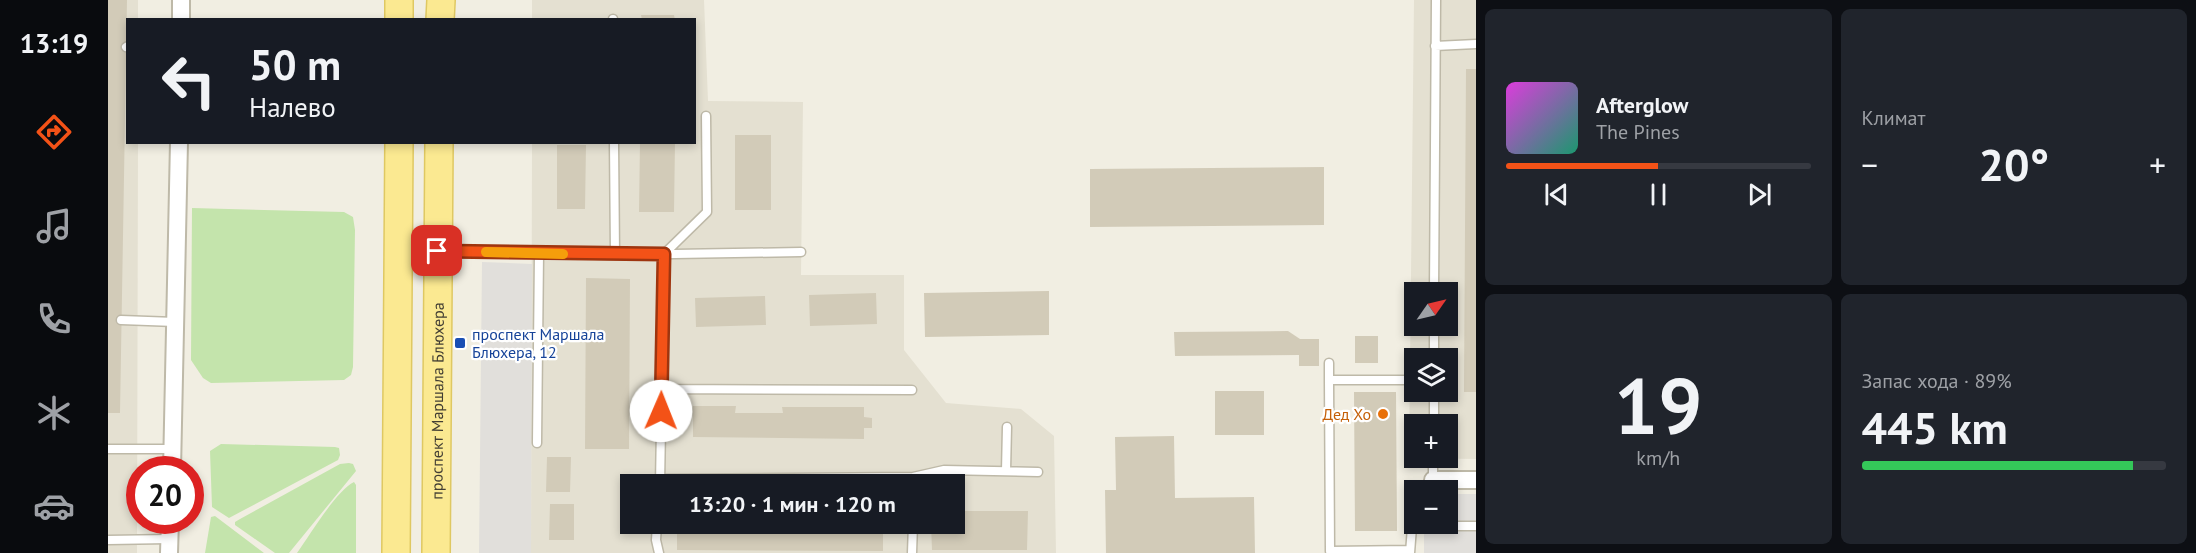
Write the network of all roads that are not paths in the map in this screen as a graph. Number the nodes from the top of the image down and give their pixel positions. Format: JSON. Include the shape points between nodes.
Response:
{"nodes":[{"id":1,"x":181,"y":0,"type":"edge"},
{"id":2,"x":399,"y":0,"type":"edge"},
{"id":3,"x":441,"y":0,"type":"edge"},
{"id":4,"x":1436,"y":0,"type":"edge"},
{"id":5,"x":181,"y":18,"type":"edge"},
{"id":6,"x":399,"y":18,"type":"edge"},
{"id":7,"x":440,"y":18,"type":"edge"},
{"id":8,"x":1476,"y":44,"type":"edge"},
{"id":9,"x":1435,"y":46,"type":"junction"},
{"id":10,"x":706,"y":116,"type":"dead end"},
{"id":11,"x":179,"y":144,"type":"edge"},
{"id":12,"x":399,"y":144,"type":"edge"},
{"id":13,"x":439,"y":144,"type":"edge"},
{"id":14,"x":614,"y":144,"type":"edge"},
{"id":15,"x":437,"y":251,"type":"junction"},
{"id":16,"x":801,"y":252,"type":"dead end"},
{"id":17,"x":539,"y":253,"type":"junction"},
{"id":18,"x":664,"y":254,"type":"junction"},
{"id":19,"x":615,"y":255,"type":"junction"},
{"id":20,"x":1434,"y":282,"type":"edge"},
{"id":21,"x":121,"y":320,"type":"dead end"},
{"id":22,"x":175,"y":321,"type":"junction"},
{"id":23,"x":1329,"y":363,"type":"dead end"},
{"id":24,"x":1329,"y":380,"type":"junction"},
{"id":25,"x":1404,"y":380,"type":"edge"},
{"id":26,"x":662,"y":389,"type":"junction"},
{"id":27,"x":912,"y":390,"type":"dead end"},
{"id":28,"x":1006,"y":427,"type":"dead end"},
{"id":29,"x":537,"y":442,"type":"dead end"},
{"id":30,"x":108,"y":449,"type":"edge"},
{"id":31,"x":172,"y":449,"type":"junction"},
{"id":32,"x":172,"y":456,"type":"edge"},
{"id":33,"x":1006,"y":471,"type":"junction"},
{"id":34,"x":1038,"y":471,"type":"dead end"},
{"id":35,"x":660,"y":474,"type":"edge"},
{"id":36,"x":933,"y":474,"type":"edge"},
{"id":37,"x":1476,"y":480,"type":"edge"},
{"id":38,"x":1458,"y":482,"type":"edge"},
{"id":39,"x":397,"y":488,"type":"junction"},
{"id":40,"x":437,"y":488,"type":"junction"},
{"id":41,"x":1458,"y":526,"type":"edge"},
{"id":42,"x":1476,"y":526,"type":"edge"},
{"id":43,"x":656,"y":534,"type":"edge"},
{"id":44,"x":913,"y":534,"type":"edge"},
{"id":45,"x":1411,"y":534,"type":"edge"},
{"id":46,"x":108,"y":540,"type":"edge"},
{"id":47,"x":169,"y":546,"type":"edge"},
{"id":48,"x":1410,"y":551,"type":"edge"},
{"id":49,"x":396,"y":553,"type":"edge"},
{"id":50,"x":436,"y":553,"type":"edge"},
{"id":51,"x":658,"y":553,"type":"edge"},
{"id":52,"x":912,"y":553,"type":"edge"}],
"edges":[{"from":1,"to":5,"type":"street"},
{"from":2,"to":6,"type":"main road"},
{"from":3,"to":7,"type":"main road"},
{"from":4,"to":9,"type":"lane"},
{"from":8,"to":9,"type":"lane"},
{"from":9,"to":20,"type":"lane"},
{"from":10,"to":18,"type":"lane","via":[[707,212]]},
{"from":11,"to":22,"type":"street"},
{"from":12,"to":39,"type":"main road"},
{"from":13,"to":15,"type":"main road","name":"проспект Маршала Блюхера"},
{"from":14,"to":19,"type":"lane"},
{"from":15,"to":17,"type":"lane"},
{"from":15,"to":40,"type":"main road","name":"проспект Маршала Блюхера"},
{"from":16,"to":18,"type":"lane"},
{"from":17,"to":19,"type":"lane"},
{"from":17,"to":29,"type":"lane"},
{"from":18,"to":19,"type":"lane"},
{"from":18,"to":26,"type":"lane"},
{"from":21,"to":22,"type":"lane"},
{"from":22,"to":31,"type":"street"},
{"from":23,"to":24,"type":"lane"},
{"from":24,"to":25,"type":"lane"},
{"from":24,"to":48,"type":"lane","via":[[1330,551]]},
{"from":26,"to":27,"type":"lane"},
{"from":26,"to":35,"type":"lane"},
{"from":28,"to":33,"type":"lane"},
{"from":30,"to":31,"type":"lane"},
{"from":31,"to":32,"type":"street"},
{"from":33,"to":34,"type":"lane"},
{"from":33,"to":36,"type":"lane","via":[[945,470]]},
{"from":37,"to":38,"type":"street"},
{"from":39,"to":40,"type":"main road","via":[[424,479]]},
{"from":39,"to":49,"type":"main road"},
{"from":40,"to":50,"type":"main road","name":"проспект Маршала Блюхера"},
{"from":41,"to":42,"type":"lane"},
{"from":43,"to":51,"type":"lane"},
{"from":44,"to":52,"type":"lane"},
{"from":45,"to":48,"type":"lane"},
{"from":46,"to":47,"type":"lane"}]}
